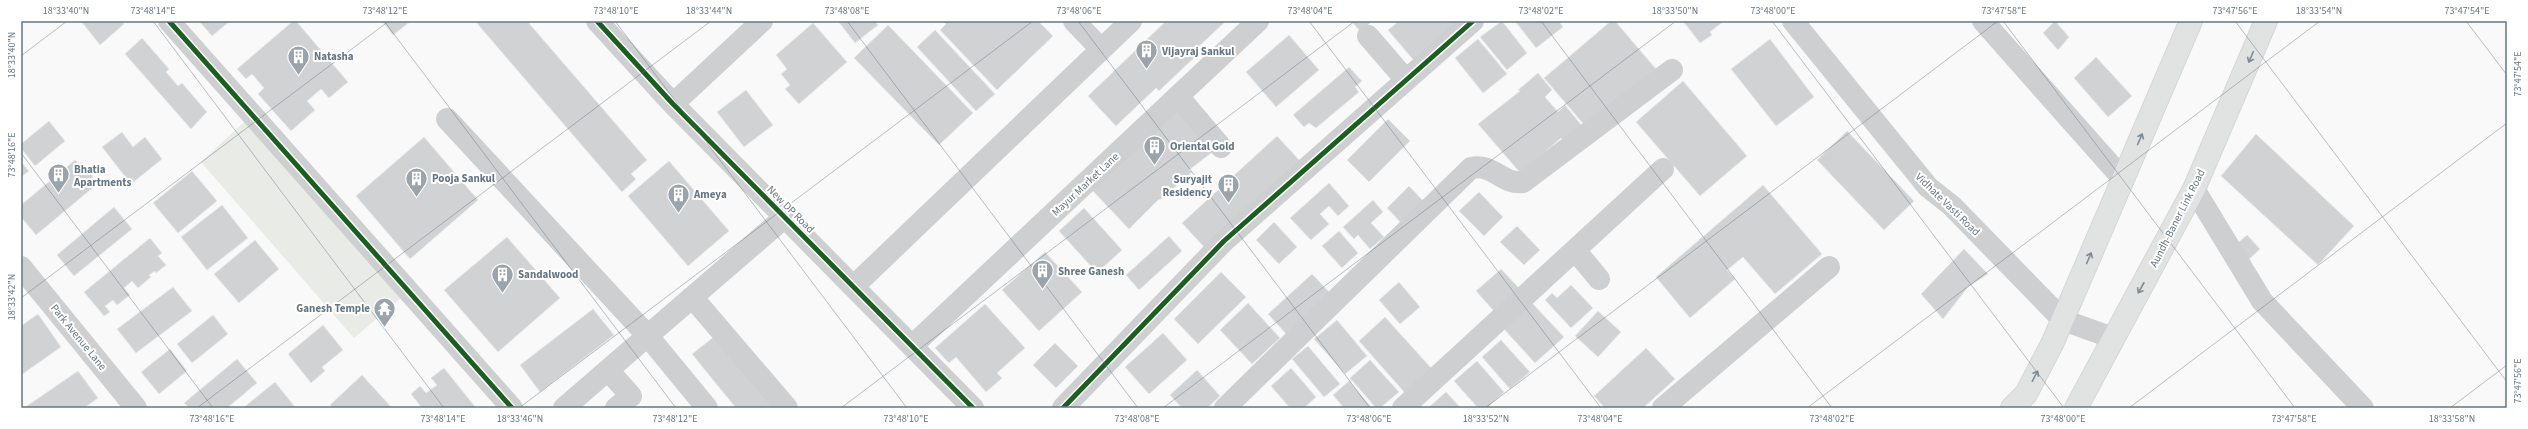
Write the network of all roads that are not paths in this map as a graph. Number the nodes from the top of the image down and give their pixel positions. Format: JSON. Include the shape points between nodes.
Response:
{"nodes":[{"id":1,"x":169,"y":21,"type":"edge"},
{"id":2,"x":597,"y":21,"type":"edge"},
{"id":3,"x":762,"y":21,"type":"edge"},
{"id":4,"x":1074,"y":21,"type":"edge"},
{"id":5,"x":1131,"y":21,"type":"edge"},
{"id":6,"x":1258,"y":21,"type":"edge"},
{"id":7,"x":1473,"y":21,"type":"edge"},
{"id":8,"x":1793,"y":21,"type":"edge"},
{"id":9,"x":1983,"y":21,"type":"edge"},
{"id":10,"x":2191,"y":21,"type":"edge"},
{"id":11,"x":2266,"y":21,"type":"edge"},
{"id":12,"x":1368,"y":36,"type":"dead end"},
{"id":13,"x":1101,"y":49,"type":"junction"},
{"id":14,"x":1672,"y":70,"type":"dead end"},
{"id":15,"x":1406,"y":80,"type":"junction"},
{"id":16,"x":1178,"y":96,"type":"junction"},
{"id":17,"x":674,"y":104,"type":"junction"},
{"id":18,"x":447,"y":119,"type":"dead end"},
{"id":19,"x":1221,"y":147,"type":"dead end"},
{"id":20,"x":1663,"y":169,"type":"dead end"},
{"id":21,"x":2123,"y":179,"type":"junction"},
{"id":22,"x":2194,"y":189,"type":"junction"},
{"id":23,"x":785,"y":217,"type":"junction"},
{"id":24,"x":1575,"y":250,"type":"junction"},
{"id":25,"x":21,"y":267,"type":"edge"},
{"id":26,"x":1829,"y":267,"type":"dead end"},
{"id":27,"x":1599,"y":279,"type":"dead end"},
{"id":28,"x":854,"y":286,"type":"junction"},
{"id":29,"x":692,"y":296,"type":"junction"},
{"id":30,"x":2063,"y":320,"type":"junction"},
{"id":31,"x":647,"y":336,"type":"junction"},
{"id":32,"x":2113,"y":338,"type":"junction"},
{"id":33,"x":912,"y":346,"type":"junction"},
{"id":34,"x":608,"y":370,"type":"junction"},
{"id":35,"x":136,"y":408,"type":"edge"},
{"id":36,"x":512,"y":408,"type":"edge"},
{"id":37,"x":564,"y":408,"type":"edge"},
{"id":38,"x":616,"y":408,"type":"edge"},
{"id":39,"x":707,"y":408,"type":"edge"},
{"id":40,"x":787,"y":408,"type":"edge"},
{"id":41,"x":973,"y":408,"type":"edge"},
{"id":42,"x":1063,"y":408,"type":"edge"},
{"id":43,"x":1225,"y":408,"type":"edge"},
{"id":44,"x":1403,"y":408,"type":"edge"},
{"id":45,"x":1663,"y":408,"type":"edge"},
{"id":46,"x":2012,"y":408,"type":"edge"},
{"id":47,"x":2076,"y":408,"type":"edge"},
{"id":48,"x":2363,"y":408,"type":"edge"}],
"edges":[{"from":1,"to":36,"type":"street"},
{"from":2,"to":17,"type":"street","name":"New DP Road"},
{"from":3,"to":17,"type":"street"},
{"from":4,"to":13,"type":"street"},
{"from":5,"to":13,"type":"street"},
{"from":6,"to":16,"type":"street","name":"Mayur Market Lane"},
{"from":7,"to":15,"type":"street"},
{"from":8,"to":30,"type":"street","name":"Vidhate Vasti Road","via":[[1928,187],[1952,206]]},
{"from":9,"to":21,"type":"street"},
{"from":21,"to":10,"type":"main road","one_way":true},
{"from":11,"to":22,"type":"main road","name":"Aundh-Baner Link Road","one_way":true},
{"from":12,"to":15,"type":"street"},
{"from":13,"to":28,"type":"street"},
{"from":14,"to":43,"type":"street","via":[[1523,182],[1517,183],[1503,178],[1486,167],[1471,168]]},
{"from":15,"to":42,"type":"street","via":[[1224,241]]},
{"from":16,"to":19,"type":"street"},
{"from":16,"to":33,"type":"street","name":"Mayur Market Lane"},
{"from":17,"to":23,"type":"street","name":"New DP Road"},
{"from":18,"to":31,"type":"street"},
{"from":20,"to":24,"type":"street"},
{"from":30,"to":21,"type":"main road","one_way":true},
{"from":22,"to":32,"type":"main road","name":"Aundh-Baner Link Road","one_way":true},
{"from":22,"to":48,"type":"street","via":[[2262,301]]},
{"from":23,"to":28,"type":"street","name":"New DP Road"},
{"from":23,"to":29,"type":"street"},
{"from":24,"to":27,"type":"street"},
{"from":24,"to":44,"type":"street"},
{"from":25,"to":35,"type":"street","name":"Park Avenue Lane"},
{"from":26,"to":45,"type":"street"},
{"from":28,"to":33,"type":"street","name":"New DP Road"},
{"from":29,"to":31,"type":"street"},
{"from":29,"to":40,"type":"street"},
{"from":30,"to":32,"type":"street","name":"Vidhate Vasti Road"},
{"from":46,"to":30,"type":"main road","one_way":true,"via":[[2026,394]]},
{"from":31,"to":34,"type":"street"},
{"from":31,"to":39,"type":"street"},
{"from":32,"to":47,"type":"main road","name":"Aundh-Baner Link Road"},
{"from":33,"to":41,"type":"street","name":"New DP Road"},
{"from":34,"to":37,"type":"street"},
{"from":34,"to":38,"type":"street","via":[[631,396]]}]}
